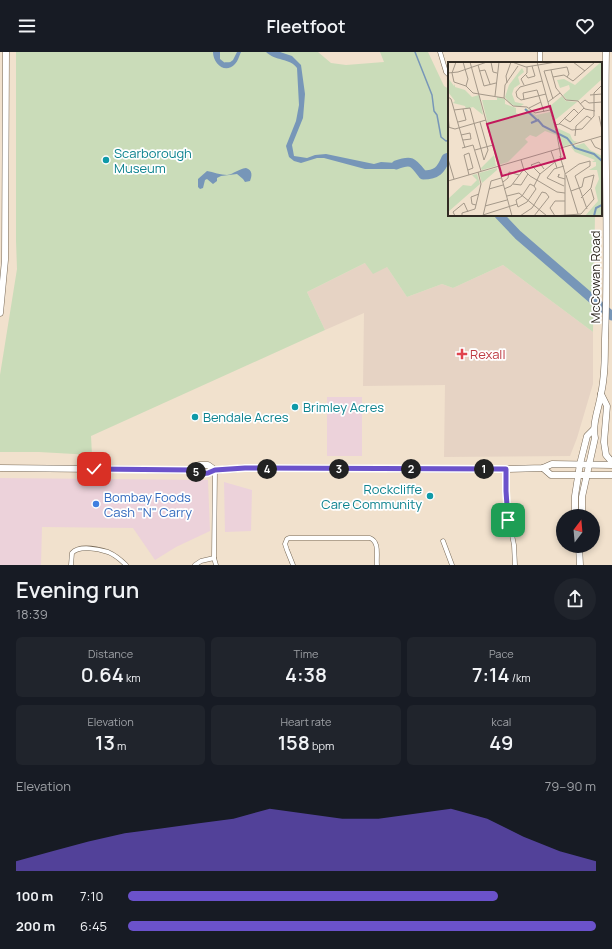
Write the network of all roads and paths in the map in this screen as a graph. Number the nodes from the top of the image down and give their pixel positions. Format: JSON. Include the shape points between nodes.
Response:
{"nodes":[{"id":1,"x":6,"y":52,"type":"edge"},
{"id":2,"x":440,"y":52,"type":"edge"},
{"id":3,"x":606,"y":52,"type":"edge"},
{"id":4,"x":448,"y":74,"type":"edge"},
{"id":5,"x":603,"y":97,"type":"edge"},
{"id":6,"x":609,"y":238,"type":"edge"},
{"id":7,"x":2,"y":260,"type":"edge"},
{"id":8,"x":0,"y":313,"type":"edge"},
{"id":9,"x":601,"y":394,"type":"junction"},
{"id":10,"x":593,"y":430,"type":"junction"},
{"id":11,"x":612,"y":462,"type":"edge"},
{"id":12,"x":580,"y":464,"type":"junction"},
{"id":13,"x":589,"y":464,"type":"junction"},
{"id":14,"x":612,"y":465,"type":"edge"},
{"id":15,"x":0,"y":468,"type":"edge"},
{"id":16,"x":543,"y":468,"type":"junction"},
{"id":17,"x":506,"y":469,"type":"junction"},
{"id":18,"x":215,"y":470,"type":"junction"},
{"id":19,"x":612,"y":475,"type":"edge"},
{"id":20,"x":578,"y":476,"type":"junction"},
{"id":21,"x":586,"y":476,"type":"junction"},
{"id":22,"x":575,"y":509,"type":"edge"},
{"id":23,"x":582,"y":509,"type":"edge"},
{"id":24,"x":443,"y":541,"type":"dead end"},
{"id":25,"x":579,"y":553,"type":"edge"},
{"id":26,"x":214,"y":558,"type":"junction"},
{"id":27,"x":71,"y":565,"type":"edge"},
{"id":28,"x":126,"y":565,"type":"edge"},
{"id":29,"x":195,"y":565,"type":"edge"},
{"id":30,"x":216,"y":565,"type":"edge"},
{"id":31,"x":293,"y":565,"type":"edge"},
{"id":32,"x":377,"y":565,"type":"edge"},
{"id":33,"x":452,"y":565,"type":"edge"},
{"id":34,"x":515,"y":565,"type":"edge"},
{"id":35,"x":580,"y":565,"type":"edge"}],
"edges":[{"from":1,"to":7,"type":"main road"},
{"from":2,"to":4,"type":"street"},
{"from":3,"to":5,"type":"main road","name":"McCowan Road"},
{"from":5,"to":6,"type":"main road","name":"McCowan Road"},
{"from":6,"to":9,"type":"main road","name":"McCowan Road"},
{"from":7,"to":8,"type":"main road"},
{"from":9,"to":10,"type":"main road","name":"McCowan Road"},
{"from":9,"to":11,"type":"main road","via":[[608,406],[604,442],[606,455]]},
{"from":10,"to":12,"type":"main road","name":"McCowan Road","via":[[587,436]]},
{"from":10,"to":13,"type":"main road","name":"McCowan Road","via":[[595,438]]},
{"from":12,"to":13,"type":"main road"},
{"from":12,"to":16,"type":"main road","via":[[552,464]]},
{"from":12,"to":20,"type":"main road","name":"McCowan Road"},
{"from":13,"to":14,"type":"main road"},
{"from":13,"to":21,"type":"main road","name":"McCowan Road"},
{"from":15,"to":18,"type":"main road","via":[[193,470],[199,465],[208,465]]},
{"from":16,"to":17,"type":"main road"},
{"from":16,"to":20,"type":"main road","via":[[551,475]]},
{"from":17,"to":18,"type":"main road"},
{"from":17,"to":34,"type":"street","via":[[507,510],[514,541]]},
{"from":18,"to":26,"type":"street"},
{"from":19,"to":21,"type":"main road"},
{"from":20,"to":21,"type":"main road"},
{"from":20,"to":22,"type":"main road","name":"McCowan Road"},
{"from":21,"to":23,"type":"main road","name":"McCowan Road"},
{"from":24,"to":33,"type":"street"},
{"from":25,"to":35,"type":"main road"},
{"from":26,"to":29,"type":"street"},
{"from":26,"to":30,"type":"street"},
{"from":27,"to":28,"type":"street","via":[[72,553],[85,549],[109,553]]},
{"from":31,"to":32,"type":"street","via":[[285,544],[289,538],[370,538],[376,543]]}]}
